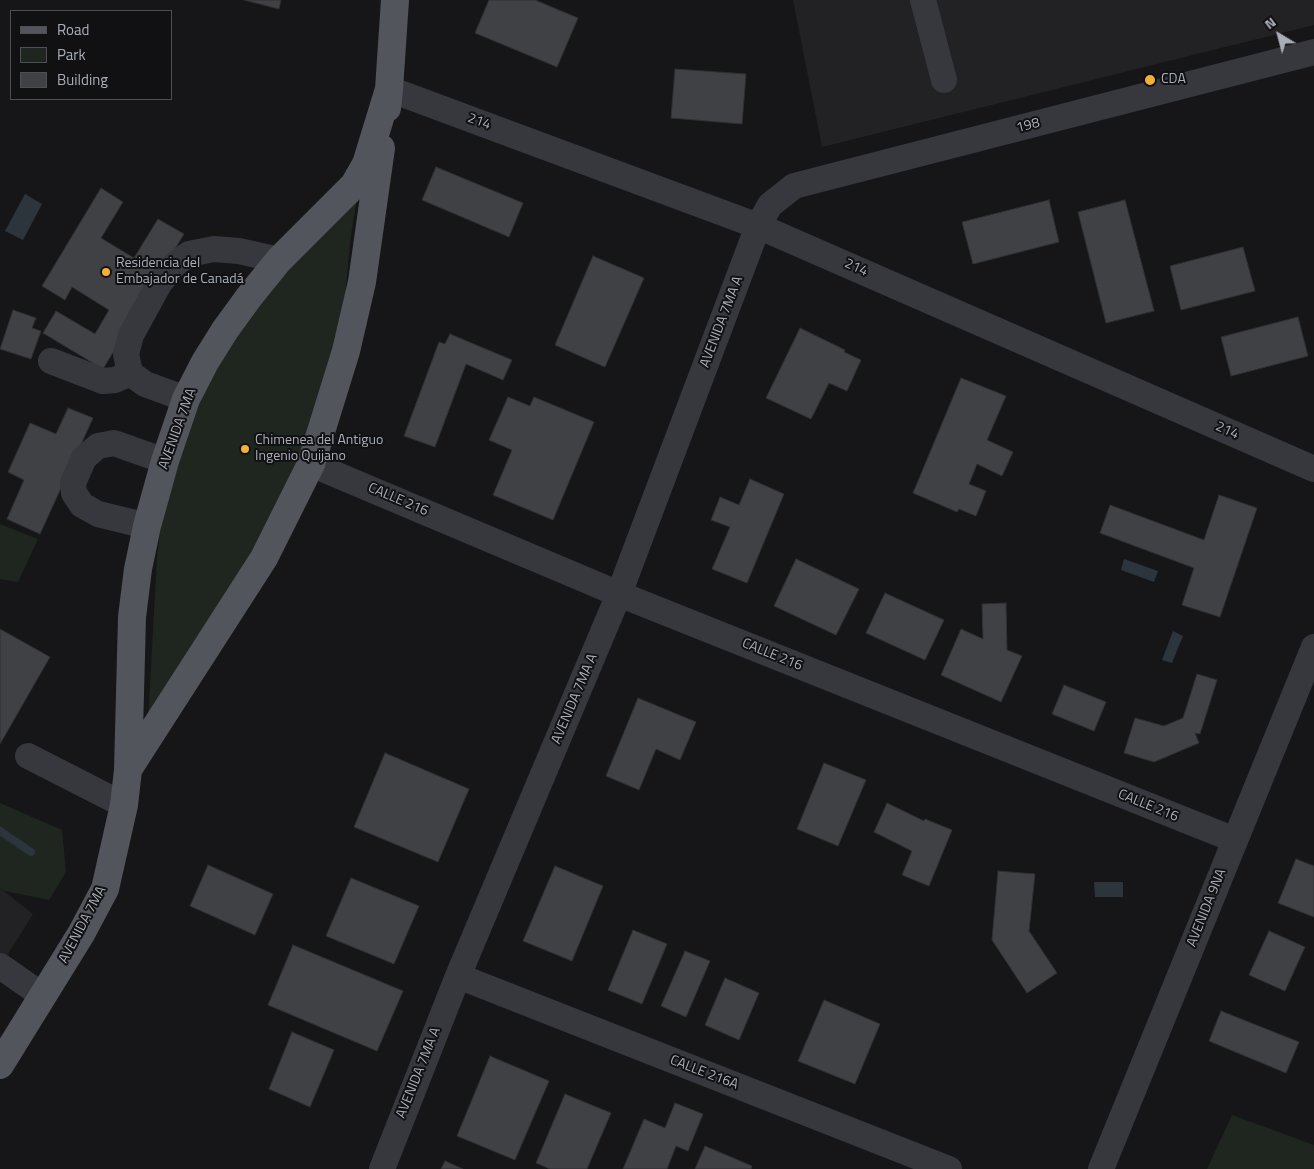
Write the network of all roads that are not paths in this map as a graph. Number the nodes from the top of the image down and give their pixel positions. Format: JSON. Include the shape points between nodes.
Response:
{"nodes":[{"id":1,"x":395,"y":0,"type":"edge"},
{"id":2,"x":923,"y":0,"type":"edge"},
{"id":3,"x":1314,"y":52,"type":"edge"},
{"id":4,"x":944,"y":80,"type":"dead end"},
{"id":5,"x":390,"y":89,"type":"junction"},
{"id":6,"x":758,"y":226,"type":"junction"},
{"id":7,"x":279,"y":260,"type":"junction"},
{"id":8,"x":50,"y":361,"type":"dead end"},
{"id":9,"x":130,"y":373,"type":"junction"},
{"id":10,"x":186,"y":400,"type":"junction"},
{"id":11,"x":165,"y":461,"type":"junction"},
{"id":12,"x":311,"y":464,"type":"junction"},
{"id":13,"x":1314,"y":469,"type":"edge"},
{"id":14,"x":147,"y":526,"type":"junction"},
{"id":15,"x":619,"y":594,"type":"junction"},
{"id":16,"x":1314,"y":647,"type":"edge"},
{"id":17,"x":28,"y":756,"type":"dead end"},
{"id":18,"x":128,"y":770,"type":"junction"},
{"id":19,"x":124,"y":805,"type":"junction"},
{"id":20,"x":1235,"y":840,"type":"junction"},
{"id":21,"x":0,"y":966,"type":"edge"},
{"id":22,"x":458,"y":976,"type":"junction"},
{"id":23,"x":43,"y":996,"type":"junction"},
{"id":24,"x":0,"y":1065,"type":"edge"},
{"id":25,"x":382,"y":1169,"type":"edge"},
{"id":26,"x":949,"y":1169,"type":"edge"},
{"id":27,"x":1101,"y":1169,"type":"edge"}],
"edges":[{"from":1,"to":5,"type":"main road","name":"AVENIDA 7MA"},
{"from":2,"to":4,"type":"street"},
{"from":3,"to":6,"type":"street","name":"198","via":[[794,186],[770,205]]},
{"from":5,"to":6,"type":"street","name":"214"},
{"from":5,"to":7,"type":"main road","name":"AVENIDA 7MA","via":[[366,164],[354,185]]},
{"from":5,"to":12,"type":"main road","name":"AVENIDA 7MA","via":[[362,282],[346,351]]},
{"from":6,"to":13,"type":"street","name":"214"},
{"from":6,"to":15,"type":"street","name":"AVENIDA 7MA A"},
{"from":7,"to":9,"type":"street","via":[[239,250],[214,249],[189,254],[174,264],[132,335],[126,354]]},
{"from":7,"to":10,"type":"main road","name":"AVENIDA 7MA","via":[[225,330]]},
{"from":8,"to":9,"type":"street","via":[[103,381]]},
{"from":9,"to":10,"type":"street","via":[[146,384]]},
{"from":10,"to":11,"type":"main road","name":"AVENIDA 7MA"},
{"from":11,"to":14,"type":"main road","name":"AVENIDA 7MA"},
{"from":11,"to":14,"type":"street","via":[[114,443],[98,446],[84,458],[73,483],[74,493],[82,505],[98,514]]},
{"from":12,"to":15,"type":"street","name":"CALLE 216"},
{"from":12,"to":18,"type":"main road","name":"AVENIDA 7MA","via":[[264,558]]},
{"from":14,"to":18,"type":"main road","name":"AVENIDA 7MA","via":[[132,617]]},
{"from":15,"to":20,"type":"street","name":"CALLE 216"},
{"from":15,"to":22,"type":"street","name":"AVENIDA 7MA A"},
{"from":16,"to":20,"type":"street","name":"AVENIDA 9NA"},
{"from":17,"to":19,"type":"street"},
{"from":18,"to":19,"type":"main road","name":"AVENIDA 7MA"},
{"from":19,"to":23,"type":"main road","name":"AVENIDA 7MA","via":[[105,889]]},
{"from":20,"to":27,"type":"street","name":"AVENIDA 9NA"},
{"from":21,"to":23,"type":"street"},
{"from":22,"to":25,"type":"street","name":"AVENIDA 7MA A"},
{"from":22,"to":26,"type":"street","name":"CALLE 216A"},
{"from":23,"to":24,"type":"main road","name":"AVENIDA 7MA"}]}
